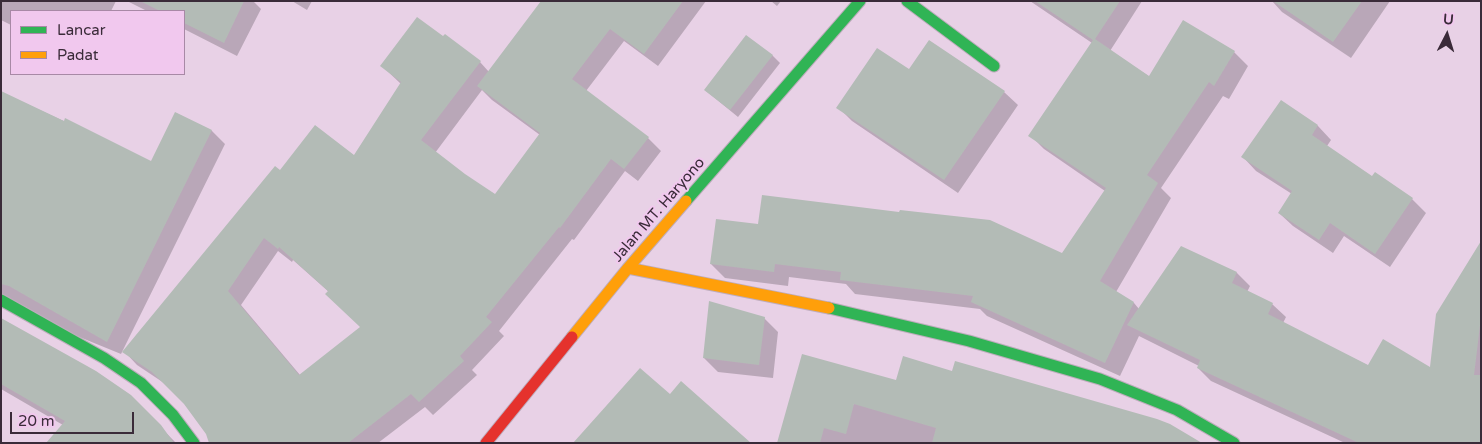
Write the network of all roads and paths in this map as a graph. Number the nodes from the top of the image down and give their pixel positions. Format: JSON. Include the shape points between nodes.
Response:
{"nodes":[{"id":1,"x":860,"y":1,"type":"edge"},
{"id":2,"x":907,"y":1,"type":"edge"},
{"id":3,"x":994,"y":66,"type":"dead end"},
{"id":4,"x":628,"y":268,"type":"junction"},
{"id":5,"x":1,"y":300,"type":"edge"},
{"id":6,"x":194,"y":443,"type":"edge"},
{"id":7,"x":486,"y":443,"type":"edge"},
{"id":8,"x":1234,"y":443,"type":"edge"}],
"edges":[{"from":1,"to":4,"type":"street","name":"Jalan MT. Haryono"},
{"from":2,"to":3,"type":"street"},
{"from":4,"to":7,"type":"street","name":"Jalan MT. Haryono"},
{"from":4,"to":8,"type":"street","via":[[822,306],[969,341],[1100,379],[1177,410]]},
{"from":5,"to":6,"type":"street","via":[[104,358],[141,383],[173,415]]}]}
